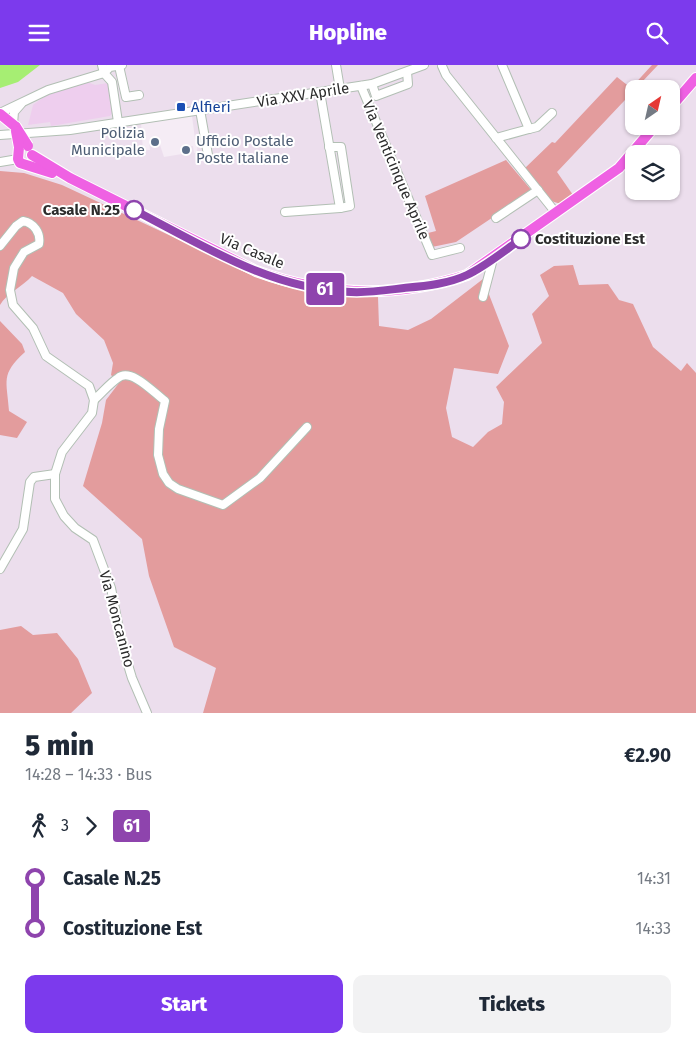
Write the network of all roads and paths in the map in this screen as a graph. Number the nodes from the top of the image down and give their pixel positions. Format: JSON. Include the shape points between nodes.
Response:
{"nodes":[{"id":1,"x":121,"y":65,"type":"edge"},
{"id":2,"x":336,"y":65,"type":"edge"},
{"id":3,"x":424,"y":65,"type":"edge"},
{"id":4,"x":440,"y":65,"type":"edge"},
{"id":5,"x":502,"y":65,"type":"edge"},
{"id":6,"x":103,"y":69,"type":"edge"},
{"id":7,"x":407,"y":72,"type":"junction"},
{"id":8,"x":696,"y":78,"type":"edge"},
{"id":9,"x":372,"y":84,"type":"junction"},
{"id":10,"x":360,"y":86,"type":"junction"},
{"id":11,"x":340,"y":89,"type":"junction"},
{"id":12,"x":320,"y":92,"type":"junction"},
{"id":13,"x":139,"y":95,"type":"dead end"},
{"id":14,"x":680,"y":97,"type":"edge"},
{"id":15,"x":25,"y":101,"type":"junction"},
{"id":16,"x":200,"y":110,"type":"junction"},
{"id":17,"x":552,"y":113,"type":"dead end"},
{"id":18,"x":0,"y":114,"type":"edge"},
{"id":19,"x":118,"y":121,"type":"junction"},
{"id":20,"x":14,"y":126,"type":"junction"},
{"id":21,"x":528,"y":129,"type":"junction"},
{"id":22,"x":0,"y":135,"type":"edge"},
{"id":23,"x":647,"y":135,"type":"edge"},
{"id":24,"x":496,"y":138,"type":"junction"},
{"id":25,"x":329,"y":147,"type":"junction"},
{"id":26,"x":24,"y":152,"type":"junction"},
{"id":27,"x":208,"y":155,"type":"dead end"},
{"id":28,"x":0,"y":161,"type":"edge"},
{"id":29,"x":346,"y":175,"type":"junction"},
{"id":30,"x":334,"y":177,"type":"junction"},
{"id":31,"x":70,"y":178,"type":"junction"},
{"id":32,"x":538,"y":190,"type":"junction"},
{"id":33,"x":340,"y":208,"type":"junction"},
{"id":34,"x":285,"y":212,"type":"dead end"},
{"id":35,"x":556,"y":213,"type":"junction"},
{"id":36,"x":496,"y":218,"type":"dead end"},
{"id":37,"x":0,"y":246,"type":"edge"},
{"id":38,"x":460,"y":248,"type":"dead end"},
{"id":39,"x":493,"y":259,"type":"junction"},
{"id":40,"x":483,"y":297,"type":"dead end"},
{"id":41,"x":94,"y":399,"type":"junction"},
{"id":42,"x":308,"y":427,"type":"dead end"},
{"id":43,"x":55,"y":474,"type":"junction"},
{"id":44,"x":0,"y":569,"type":"edge"},
{"id":45,"x":147,"y":713,"type":"edge"}],
"edges":[{"from":1,"to":6,"type":"street"},
{"from":1,"to":13,"type":"street","via":[[126,97]]},
{"from":2,"to":11,"type":"street"},
{"from":3,"to":7,"type":"street","name":"Via XXV Aprile"},
{"from":4,"to":24,"type":"street"},
{"from":5,"to":21,"type":"street"},
{"from":6,"to":15,"type":"street"},
{"from":6,"to":19,"type":"street","via":[[112,82]]},
{"from":7,"to":9,"type":"street","name":"Via XXV Aprile"},
{"from":7,"to":9,"type":"street","name":"Via Venticinque Aprile","via":[[408,85],[376,96]]},
{"from":8,"to":14,"type":"main road"},
{"from":9,"to":10,"type":"street","name":"Via XXV Aprile"},
{"from":10,"to":11,"type":"street","name":"Via XXV Aprile"},
{"from":10,"to":38,"type":"street","name":"Via Venticinque Aprile","via":[[432,255]]},
{"from":11,"to":12,"type":"street","name":"Via XXV Aprile"},
{"from":12,"to":16,"type":"street","name":"Via XXV Aprile"},
{"from":12,"to":25,"type":"street"},
{"from":15,"to":18,"type":"street"},
{"from":15,"to":20,"type":"street","via":[[14,112]]},
{"from":16,"to":19,"type":"street","name":"Via XXV Aprile"},
{"from":16,"to":27,"type":"street"},
{"from":17,"to":21,"type":"street","via":[[546,121]]},
{"from":18,"to":20,"type":"main road"},
{"from":19,"to":22,"type":"street","name":"Via XXV Aprile","via":[[70,130]]},
{"from":20,"to":26,"type":"main road","bridge":true},
{"from":21,"to":24,"type":"street"},
{"from":23,"to":35,"type":"main road","name":"Via Casale","via":[[619,168]]},
{"from":24,"to":32,"type":"street"},
{"from":25,"to":29,"type":"street","via":[[341,147]]},
{"from":25,"to":30,"type":"street"},
{"from":26,"to":28,"type":"street"},
{"from":26,"to":31,"type":"main road"},
{"from":26,"to":31,"type":"main road","via":[[31,162],[27,165]]},
{"from":29,"to":30,"type":"street"},
{"from":29,"to":33,"type":"street","via":[[350,206]]},
{"from":30,"to":33,"type":"street"},
{"from":31,"to":39,"type":"main road","name":"Via Casale","via":[[256,271],[318,289],[378,291],[446,282],[467,275]]},
{"from":32,"to":35,"type":"street"},
{"from":32,"to":36,"type":"street"},
{"from":33,"to":34,"type":"street"},
{"from":35,"to":39,"type":"main road","name":"Via Casale"},
{"from":37,"to":41,"type":"street","via":[[23,221],[36,229],[39,244],[24,253],[14,268],[10,290],[14,305],[33,328],[46,356],[89,386]]},
{"from":39,"to":40,"type":"street"},
{"from":41,"to":42,"type":"street","via":[[124,375],[131,376],[165,401],[158,455],[169,483],[223,505],[260,478]]},
{"from":41,"to":43,"type":"street","name":"Via Moncanino","via":[[92,413],[62,452]]},
{"from":43,"to":44,"type":"street","via":[[34,477],[30,482],[23,529]]},
{"from":43,"to":45,"type":"street","name":"Via Moncanino","via":[[55,499],[64,516],[93,540],[111,588],[132,678]]}]}
